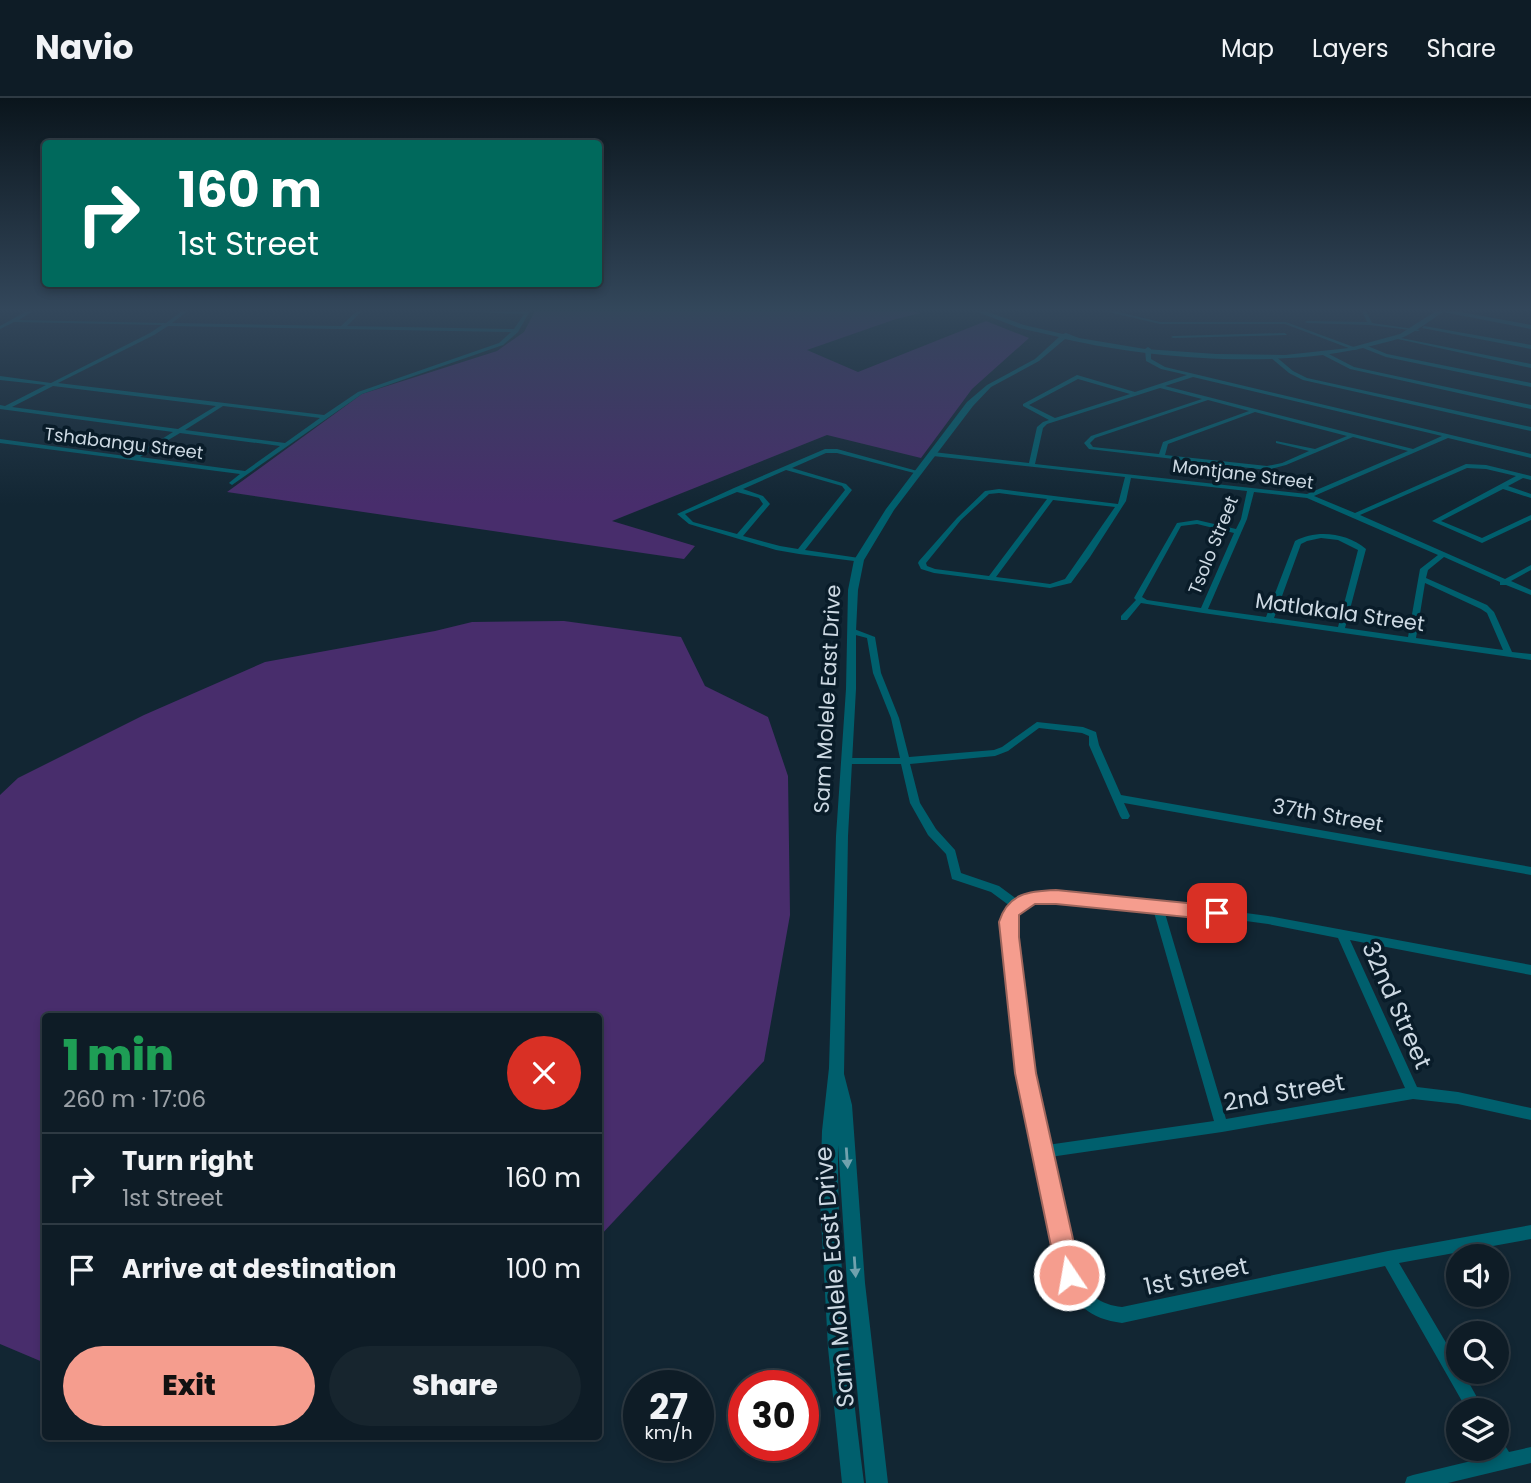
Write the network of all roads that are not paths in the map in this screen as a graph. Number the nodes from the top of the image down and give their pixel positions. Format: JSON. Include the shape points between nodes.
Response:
{"nodes":[{"id":1,"x":69,"y":376,"type":"edge"},
{"id":2,"x":413,"y":376,"type":"edge"},
{"id":3,"x":1007,"y":376,"type":"edge"},
{"id":4,"x":1194,"y":376,"type":"joint"},
{"id":5,"x":1298,"y":376,"type":"edge"},
{"id":6,"x":1387,"y":376,"type":"edge"},
{"id":7,"x":1486,"y":376,"type":"edge"},
{"id":8,"x":0,"y":378,"type":"edge"},
{"id":9,"x":51,"y":385,"type":"junction"},
{"id":10,"x":1531,"y":385,"type":"edge"},
{"id":11,"x":1162,"y":387,"type":"junction"},
{"id":12,"x":1137,"y":394,"type":"junction"},
{"id":13,"x":1207,"y":399,"type":"junction"},
{"id":14,"x":221,"y":405,"type":"junction"},
{"id":15,"x":1531,"y":407,"type":"edge"},
{"id":16,"x":2,"y":408,"type":"edge"},
{"id":17,"x":1254,"y":411,"type":"junction"},
{"id":18,"x":324,"y":417,"type":"junction"},
{"id":19,"x":1054,"y":420,"type":"junction"},
{"id":20,"x":1531,"y":429,"type":"edge"},
{"id":21,"x":179,"y":431,"type":"junction"},
{"id":22,"x":1353,"y":435,"type":"junction"},
{"id":23,"x":1448,"y":436,"type":"junction"},
{"id":24,"x":0,"y":441,"type":"edge"},
{"id":25,"x":1278,"y":442,"type":"dead end"},
{"id":26,"x":285,"y":444,"type":"junction"},
{"id":27,"x":1411,"y":450,"type":"junction"},
{"id":28,"x":1317,"y":451,"type":"junction"},
{"id":29,"x":933,"y":454,"type":"junction"},
{"id":30,"x":1162,"y":456,"type":"junction"},
{"id":31,"x":1531,"y":456,"type":"edge"},
{"id":32,"x":134,"y":459,"type":"junction"},
{"id":33,"x":1032,"y":465,"type":"junction"},
{"id":34,"x":786,"y":468,"type":"junction"},
{"id":35,"x":918,"y":472,"type":"junction"},
{"id":36,"x":245,"y":473,"type":"junction"},
{"id":37,"x":1128,"y":476,"type":"junction"},
{"id":38,"x":1522,"y":476,"type":"junction"},
{"id":39,"x":1531,"y":478,"type":"edge"},
{"id":40,"x":232,"y":483,"type":"dead end"},
{"id":41,"x":1504,"y":487,"type":"junction"},
{"id":42,"x":736,"y":489,"type":"junction"},
{"id":43,"x":1251,"y":490,"type":"junction"},
{"id":44,"x":1308,"y":496,"type":"junction"},
{"id":45,"x":1531,"y":496,"type":"edge"},
{"id":46,"x":1051,"y":498,"type":"junction"},
{"id":47,"x":1120,"y":506,"type":"junction"},
{"id":48,"x":1355,"y":515,"type":"junction"},
{"id":49,"x":1531,"y":517,"type":"edge"},
{"id":50,"x":1238,"y":532,"type":"junction"},
{"id":51,"x":738,"y":537,"type":"junction"},
{"id":52,"x":799,"y":552,"type":"junction"},
{"id":53,"x":1441,"y":555,"type":"junction"},
{"id":54,"x":859,"y":560,"type":"junction"},
{"id":55,"x":1531,"y":567,"type":"edge"},
{"id":56,"x":990,"y":578,"type":"junction"},
{"id":57,"x":1422,"y":579,"type":"junction"},
{"id":58,"x":1503,"y":583,"type":"junction"},
{"id":59,"x":1531,"y":593,"type":"edge"},
{"id":60,"x":1143,"y":601,"type":"junction"},
{"id":61,"x":1203,"y":611,"type":"junction"},
{"id":62,"x":1124,"y":618,"type":"dead end"},
{"id":63,"x":1269,"y":620,"type":"junction"},
{"id":64,"x":1341,"y":630,"type":"junction"},
{"id":65,"x":851,"y":631,"type":"junction"},
{"id":66,"x":1412,"y":640,"type":"junction"},
{"id":67,"x":1508,"y":653,"type":"junction"},
{"id":68,"x":1531,"y":657,"type":"edge"},
{"id":69,"x":846,"y":761,"type":"junction"},
{"id":70,"x":903,"y":761,"type":"junction"},
{"id":71,"x":1118,"y":798,"type":"junction"},
{"id":72,"x":1125,"y":816,"type":"dead end"},
{"id":73,"x":1531,"y":871,"type":"edge"},
{"id":74,"x":1017,"y":905,"type":"junction"},
{"id":75,"x":1157,"y":905,"type":"junction"},
{"id":76,"x":1342,"y":934,"type":"junction"},
{"id":77,"x":1531,"y":970,"type":"edge"},
{"id":78,"x":837,"y":1068,"type":"junction"},
{"id":79,"x":1413,"y":1093,"type":"junction"},
{"id":80,"x":1531,"y":1114,"type":"edge"},
{"id":81,"x":1222,"y":1126,"type":"junction"},
{"id":82,"x":1043,"y":1152,"type":"junction"},
{"id":83,"x":1531,"y":1232,"type":"edge"},
{"id":84,"x":1388,"y":1258,"type":"junction"},
{"id":85,"x":1469,"y":1398,"type":"edge"},
{"id":86,"x":1509,"y":1454,"type":"edge"},
{"id":87,"x":1531,"y":1455,"type":"edge"},
{"id":88,"x":1479,"y":1461,"type":"edge"},
{"id":89,"x":852,"y":1482,"type":"edge"},
{"id":90,"x":877,"y":1483,"type":"edge"},
{"id":91,"x":1413,"y":1483,"type":"edge"}],
"edges":[{"from":1,"to":9,"type":"street"},
{"from":2,"to":18,"type":"street","via":[[360,393]]},
{"from":3,"to":29,"type":"street","name":"Sam Molele East Drive","via":[[981,393]]},
{"from":4,"to":11,"type":"street"},
{"from":4,"to":23,"type":"street"},
{"from":5,"to":20,"type":"street"},
{"from":6,"to":15,"type":"street"},
{"from":7,"to":10,"type":"street"},
{"from":8,"to":9,"type":"street"},
{"from":9,"to":14,"type":"street"},
{"from":9,"to":16,"type":"street"},
{"from":11,"to":12,"type":"street"},
{"from":11,"to":13,"type":"street"},
{"from":12,"to":19,"type":"street"},
{"from":12,"to":19,"type":"street","via":[[1074,377],[1025,405]]},
{"from":13,"to":17,"type":"street"},
{"from":13,"to":30,"type":"street","via":[[1087,441],[1096,449]]},
{"from":14,"to":18,"type":"street"},
{"from":14,"to":21,"type":"street"},
{"from":16,"to":21,"type":"street"},
{"from":17,"to":22,"type":"street"},
{"from":17,"to":30,"type":"street","via":[[1165,443]]},
{"from":18,"to":26,"type":"street"},
{"from":19,"to":33,"type":"street","via":[[1040,427]]},
{"from":21,"to":26,"type":"street"},
{"from":21,"to":32,"type":"street"},
{"from":22,"to":27,"type":"street"},
{"from":22,"to":28,"type":"street"},
{"from":23,"to":27,"type":"street"},
{"from":23,"to":31,"type":"street"},
{"from":24,"to":32,"type":"street","name":"Tshabangu Street"},
{"from":25,"to":28,"type":"street"},
{"from":26,"to":36,"type":"street"},
{"from":27,"to":44,"type":"street"},
{"from":28,"to":30,"type":"street","via":[[1267,468]]},
{"from":29,"to":33,"type":"street","name":"Montjane Street"},
{"from":29,"to":35,"type":"street","name":"Sam Molele East Drive"},
{"from":32,"to":36,"type":"street","name":"Tshabangu Street"},
{"from":33,"to":37,"type":"street","name":"Montjane Street"},
{"from":34,"to":35,"type":"street","via":[[834,451]]},
{"from":34,"to":42,"type":"street"},
{"from":34,"to":52,"type":"street","via":[[849,490]]},
{"from":35,"to":54,"type":"street","name":"Sam Molele East Drive"},
{"from":36,"to":40,"type":"street"},
{"from":37,"to":43,"type":"street","name":"Montjane Street"},
{"from":37,"to":47,"type":"street"},
{"from":38,"to":39,"type":"street"},
{"from":38,"to":41,"type":"street"},
{"from":38,"to":48,"type":"street","via":[[1466,466]]},
{"from":41,"to":45,"type":"street"},
{"from":41,"to":49,"type":"street","via":[[1435,521],[1484,541]]},
{"from":42,"to":51,"type":"street","via":[[761,497],[767,504]]},
{"from":42,"to":51,"type":"street","via":[[680,514],[691,523]]},
{"from":43,"to":44,"type":"street","name":"Montjane Street"},
{"from":43,"to":50,"type":"street","name":"Tsolo Street"},
{"from":44,"to":48,"type":"street","name":"Montjane Street"},
{"from":46,"to":47,"type":"street"},
{"from":46,"to":56,"type":"street"},
{"from":46,"to":56,"type":"street","via":[[999,491],[982,495],[924,558],[924,568]]},
{"from":47,"to":56,"type":"street","via":[[1065,583],[1050,586]]},
{"from":48,"to":53,"type":"street","name":"Montjane Street"},
{"from":50,"to":60,"type":"street","via":[[1198,522],[1179,524],[1137,595]]},
{"from":50,"to":61,"type":"street","name":"Tsolo Street"},
{"from":51,"to":52,"type":"street"},
{"from":52,"to":54,"type":"street"},
{"from":53,"to":57,"type":"street","via":[[1424,569]]},
{"from":53,"to":58,"type":"street","name":"Montjane Street"},
{"from":54,"to":65,"type":"street","name":"Sam Molele East Drive"},
{"from":55,"to":58,"type":"street"},
{"from":57,"to":66,"type":"street"},
{"from":57,"to":67,"type":"street","via":[[1490,612]]},
{"from":58,"to":59,"type":"street","name":"Montjane Street"},
{"from":60,"to":61,"type":"street","name":"Matlakala Street"},
{"from":60,"to":62,"type":"street"},
{"from":61,"to":63,"type":"street","name":"Matlakala Street"},
{"from":63,"to":64,"type":"street","name":"Matlakala Street"},
{"from":63,"to":64,"type":"street","via":[[1298,543],[1311,537],[1341,539],[1362,550]]},
{"from":64,"to":66,"type":"street","name":"Matlakala Street"},
{"from":65,"to":69,"type":"street","name":"Sam Molele East Drive"},
{"from":65,"to":70,"type":"street","via":[[871,637]]},
{"from":66,"to":67,"type":"street","name":"Matlakala Street"},
{"from":67,"to":68,"type":"street","name":"Matlakala Street"},
{"from":69,"to":70,"type":"street"},
{"from":69,"to":78,"type":"street","name":"Sam Molele East Drive"},
{"from":70,"to":71,"type":"street","via":[[995,753],[1041,724],[1083,730],[1093,734]]},
{"from":70,"to":74,"type":"street","via":[[915,803],[951,853],[956,876],[995,889]]},
{"from":71,"to":72,"type":"street"},
{"from":71,"to":73,"type":"street","name":"37th Street"},
{"from":74,"to":75,"type":"street","via":[[1043,897]]},
{"from":74,"to":82,"type":"street","name":"1st Street","via":[[1008,922],[1009,937],[1026,1073]]},
{"from":75,"to":76,"type":"street"},
{"from":75,"to":81,"type":"street"},
{"from":76,"to":77,"type":"street"},
{"from":76,"to":79,"type":"street","name":"32nd Street"},
{"from":78,"to":89,"type":"street","name":"Sam Molele East Drive","via":[[829,1200]]},
{"from":78,"to":90,"type":"street","name":"Sam Molele East Drive","one_way":true},
{"from":79,"to":80,"type":"street","name":"2nd Street"},
{"from":79,"to":81,"type":"street","name":"2nd Street"},
{"from":81,"to":82,"type":"street","name":"2nd Street"},
{"from":82,"to":84,"type":"street","name":"1st Street","via":[[1072,1283],[1108,1314],[1122,1315]]},
{"from":83,"to":84,"type":"street","name":"1st Street"},
{"from":84,"to":85,"type":"street"},
{"from":86,"to":87,"type":"street"},
{"from":88,"to":91,"type":"street"}]}
